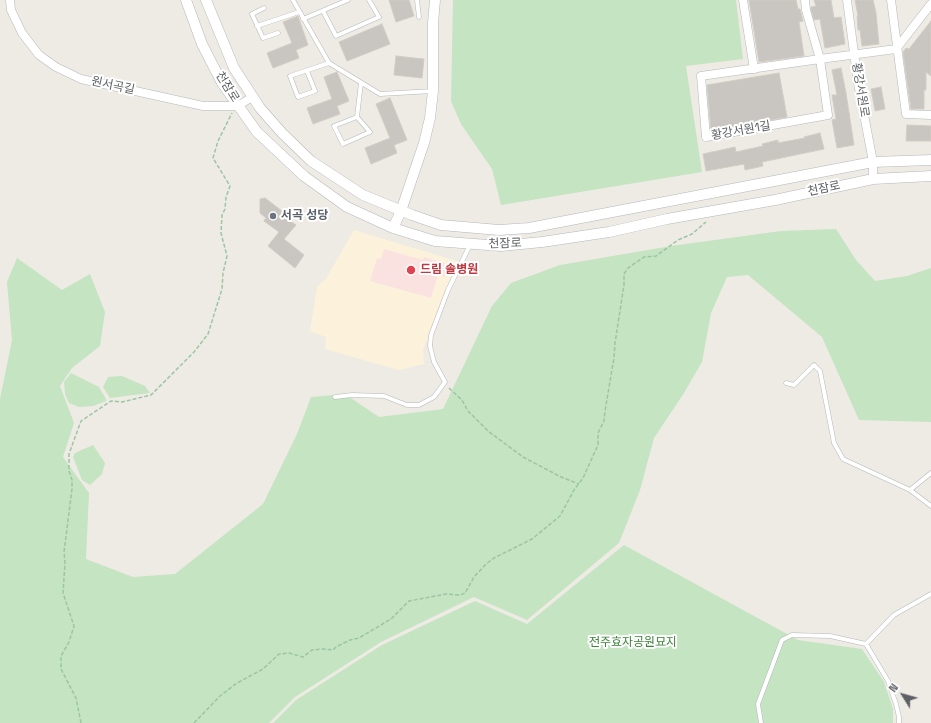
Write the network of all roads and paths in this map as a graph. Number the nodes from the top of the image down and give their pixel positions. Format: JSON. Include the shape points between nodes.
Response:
{"nodes":[{"id":1,"x":10,"y":0,"type":"edge"},
{"id":2,"x":186,"y":0,"type":"edge"},
{"id":3,"x":206,"y":0,"type":"edge"},
{"id":4,"x":292,"y":0,"type":"edge"},
{"id":5,"x":348,"y":0,"type":"edge"},
{"id":6,"x":369,"y":0,"type":"edge"},
{"id":7,"x":418,"y":0,"type":"edge"},
{"id":8,"x":435,"y":0,"type":"edge"},
{"id":9,"x":743,"y":0,"type":"edge"},
{"id":10,"x":805,"y":0,"type":"edge"},
{"id":11,"x":848,"y":0,"type":"edge"},
{"id":12,"x":891,"y":0,"type":"edge"},
{"id":13,"x":931,"y":4,"type":"edge"},
{"id":14,"x":264,"y":8,"type":"dead end"},
{"id":15,"x":323,"y":11,"type":"junction"},
{"id":16,"x":299,"y":12,"type":"junction"},
{"id":17,"x":419,"y":17,"type":"dead end"},
{"id":18,"x":303,"y":19,"type":"junction"},
{"id":19,"x":257,"y":26,"type":"junction"},
{"id":20,"x":278,"y":33,"type":"dead end"},
{"id":21,"x":896,"y":49,"type":"junction"},
{"id":22,"x":855,"y":55,"type":"junction"},
{"id":23,"x":820,"y":59,"type":"junction"},
{"id":24,"x":329,"y":63,"type":"junction"},
{"id":25,"x":754,"y":69,"type":"junction"},
{"id":26,"x":307,"y":71,"type":"junction"},
{"id":27,"x":362,"y":83,"type":"junction"},
{"id":28,"x":433,"y":91,"type":"junction"},
{"id":29,"x":252,"y":97,"type":"junction"},
{"id":30,"x":236,"y":106,"type":"junction"},
{"id":31,"x":931,"y":115,"type":"edge"},
{"id":32,"x":357,"y":117,"type":"junction"},
{"id":33,"x":931,"y":160,"type":"edge"},
{"id":34,"x":873,"y":162,"type":"junction"},
{"id":35,"x":931,"y":176,"type":"edge"},
{"id":36,"x":873,"y":179,"type":"junction"},
{"id":37,"x":401,"y":211,"type":"junction"},
{"id":38,"x":713,"y":211,"type":"junction"},
{"id":39,"x":393,"y":228,"type":"junction"},
{"id":40,"x":470,"y":244,"type":"junction"},
{"id":41,"x":786,"y":383,"type":"dead end"},
{"id":42,"x":447,"y":386,"type":"dead end"},
{"id":43,"x":335,"y":397,"type":"dead end"},
{"id":44,"x":931,"y":473,"type":"edge"},
{"id":45,"x":579,"y":484,"type":"junction"},
{"id":46,"x":910,"y":490,"type":"junction"},
{"id":47,"x":931,"y":506,"type":"edge"},
{"id":48,"x":931,"y":594,"type":"edge"},
{"id":49,"x":866,"y":644,"type":"junction"},
{"id":50,"x":81,"y":723,"type":"edge"},
{"id":51,"x":194,"y":723,"type":"edge"},
{"id":52,"x":761,"y":723,"type":"edge"},
{"id":53,"x":899,"y":723,"type":"edge"}],
"edges":[{"from":1,"to":30,"type":"street","name":"원서곡길","via":[[11,10],[22,33],[39,55],[81,79],[203,106]]},
{"from":2,"to":30,"type":"street","name":"천잠로","via":[[202,44]]},
{"from":3,"to":29,"type":"street","name":"천잠로","via":[[234,68]]},
{"from":4,"to":16,"type":"lane"},
{"from":5,"to":15,"type":"lane"},
{"from":6,"to":15,"type":"lane","via":[[379,17],[336,36]]},
{"from":7,"to":17,"type":"lane"},
{"from":8,"to":28,"type":"street"},
{"from":9,"to":25,"type":"street"},
{"from":10,"to":23,"type":"street"},
{"from":11,"to":22,"type":"street","name":"황강서원로"},
{"from":12,"to":21,"type":"street"},
{"from":13,"to":21,"type":"street"},
{"from":14,"to":19,"type":"lane","via":[[252,14]]},
{"from":15,"to":18,"type":"lane"},
{"from":16,"to":18,"type":"lane"},
{"from":16,"to":19,"type":"lane"},
{"from":18,"to":24,"type":"lane"},
{"from":19,"to":20,"type":"lane","via":[[263,38]]},
{"from":21,"to":22,"type":"street","name":"황강서원1길"},
{"from":21,"to":31,"type":"street","via":[[906,114]]},
{"from":22,"to":23,"type":"street","name":"황강서원1길"},
{"from":22,"to":34,"type":"street","name":"황강서원로"},
{"from":23,"to":25,"type":"street","name":"황강서원1길"},
{"from":23,"to":25,"type":"street","name":"황강서원1길","via":[[828,116],[706,137],[701,76]]},
{"from":24,"to":26,"type":"lane"},
{"from":24,"to":27,"type":"lane"},
{"from":26,"to":26,"type":"lane","via":[[290,76],[298,97],[316,92]]},
{"from":27,"to":28,"type":"lane","via":[[380,94]]},
{"from":27,"to":32,"type":"lane"},
{"from":28,"to":37,"type":"street","via":[[424,143]]},
{"from":29,"to":30,"type":"street"},
{"from":29,"to":37,"type":"street","name":"천잠로","via":[[282,134],[311,161],[363,195]]},
{"from":30,"to":39,"type":"street","name":"천잠로","via":[[257,132],[304,176],[347,207]]},
{"from":30,"to":50,"type":"path","via":[[218,141],[213,158],[230,186],[222,215],[221,233],[227,256],[222,288],[208,334],[194,352],[151,395],[111,402],[81,421],[69,454],[72,489],[64,552],[63,594],[74,626],[61,656],[61,669],[76,698]]},
{"from":32,"to":32,"type":"lane","via":[[334,126],[343,144],[370,132]]},
{"from":33,"to":34,"type":"street","name":"천잠로"},
{"from":34,"to":36,"type":"street","name":"황강서원로"},
{"from":34,"to":37,"type":"street","name":"천잠로","via":[[529,228],[499,230],[441,225]]},
{"from":35,"to":36,"type":"street","name":"천잠로"},
{"from":36,"to":38,"type":"street","name":"천잠로"},
{"from":37,"to":39,"type":"street"},
{"from":38,"to":40,"type":"street","name":"천잠로","via":[[609,232],[542,242],[500,246]]},
{"from":38,"to":45,"type":"path","via":[[706,223],[692,234],[678,240],[656,256],[644,256],[624,274],[604,421],[598,433],[598,445]]},
{"from":39,"to":40,"type":"street","name":"천잠로","via":[[435,241]]},
{"from":40,"to":43,"type":"lane","via":[[448,290],[431,335],[430,346],[434,362],[445,382],[434,397],[419,405],[407,405],[384,396],[352,394]]},
{"from":41,"to":46,"type":"lane","via":[[794,386],[814,365],[820,371],[834,443],[843,459]]},
{"from":42,"to":45,"type":"path","via":[[488,431],[523,457]]},
{"from":44,"to":46,"type":"lane"},
{"from":45,"to":51,"type":"path","via":[[560,516],[532,539],[486,564],[474,577],[465,593],[409,601],[391,619],[360,638],[350,640],[333,650],[312,650],[303,657],[279,654],[263,669],[236,683]]},
{"from":46,"to":47,"type":"lane"},
{"from":48,"to":49,"type":"lane","via":[[894,615]]},
{"from":49,"to":52,"type":"lane","via":[[830,636],[792,635],[782,640],[758,704]]},
{"from":49,"to":53,"type":"lane","via":[[888,681]]}]}
